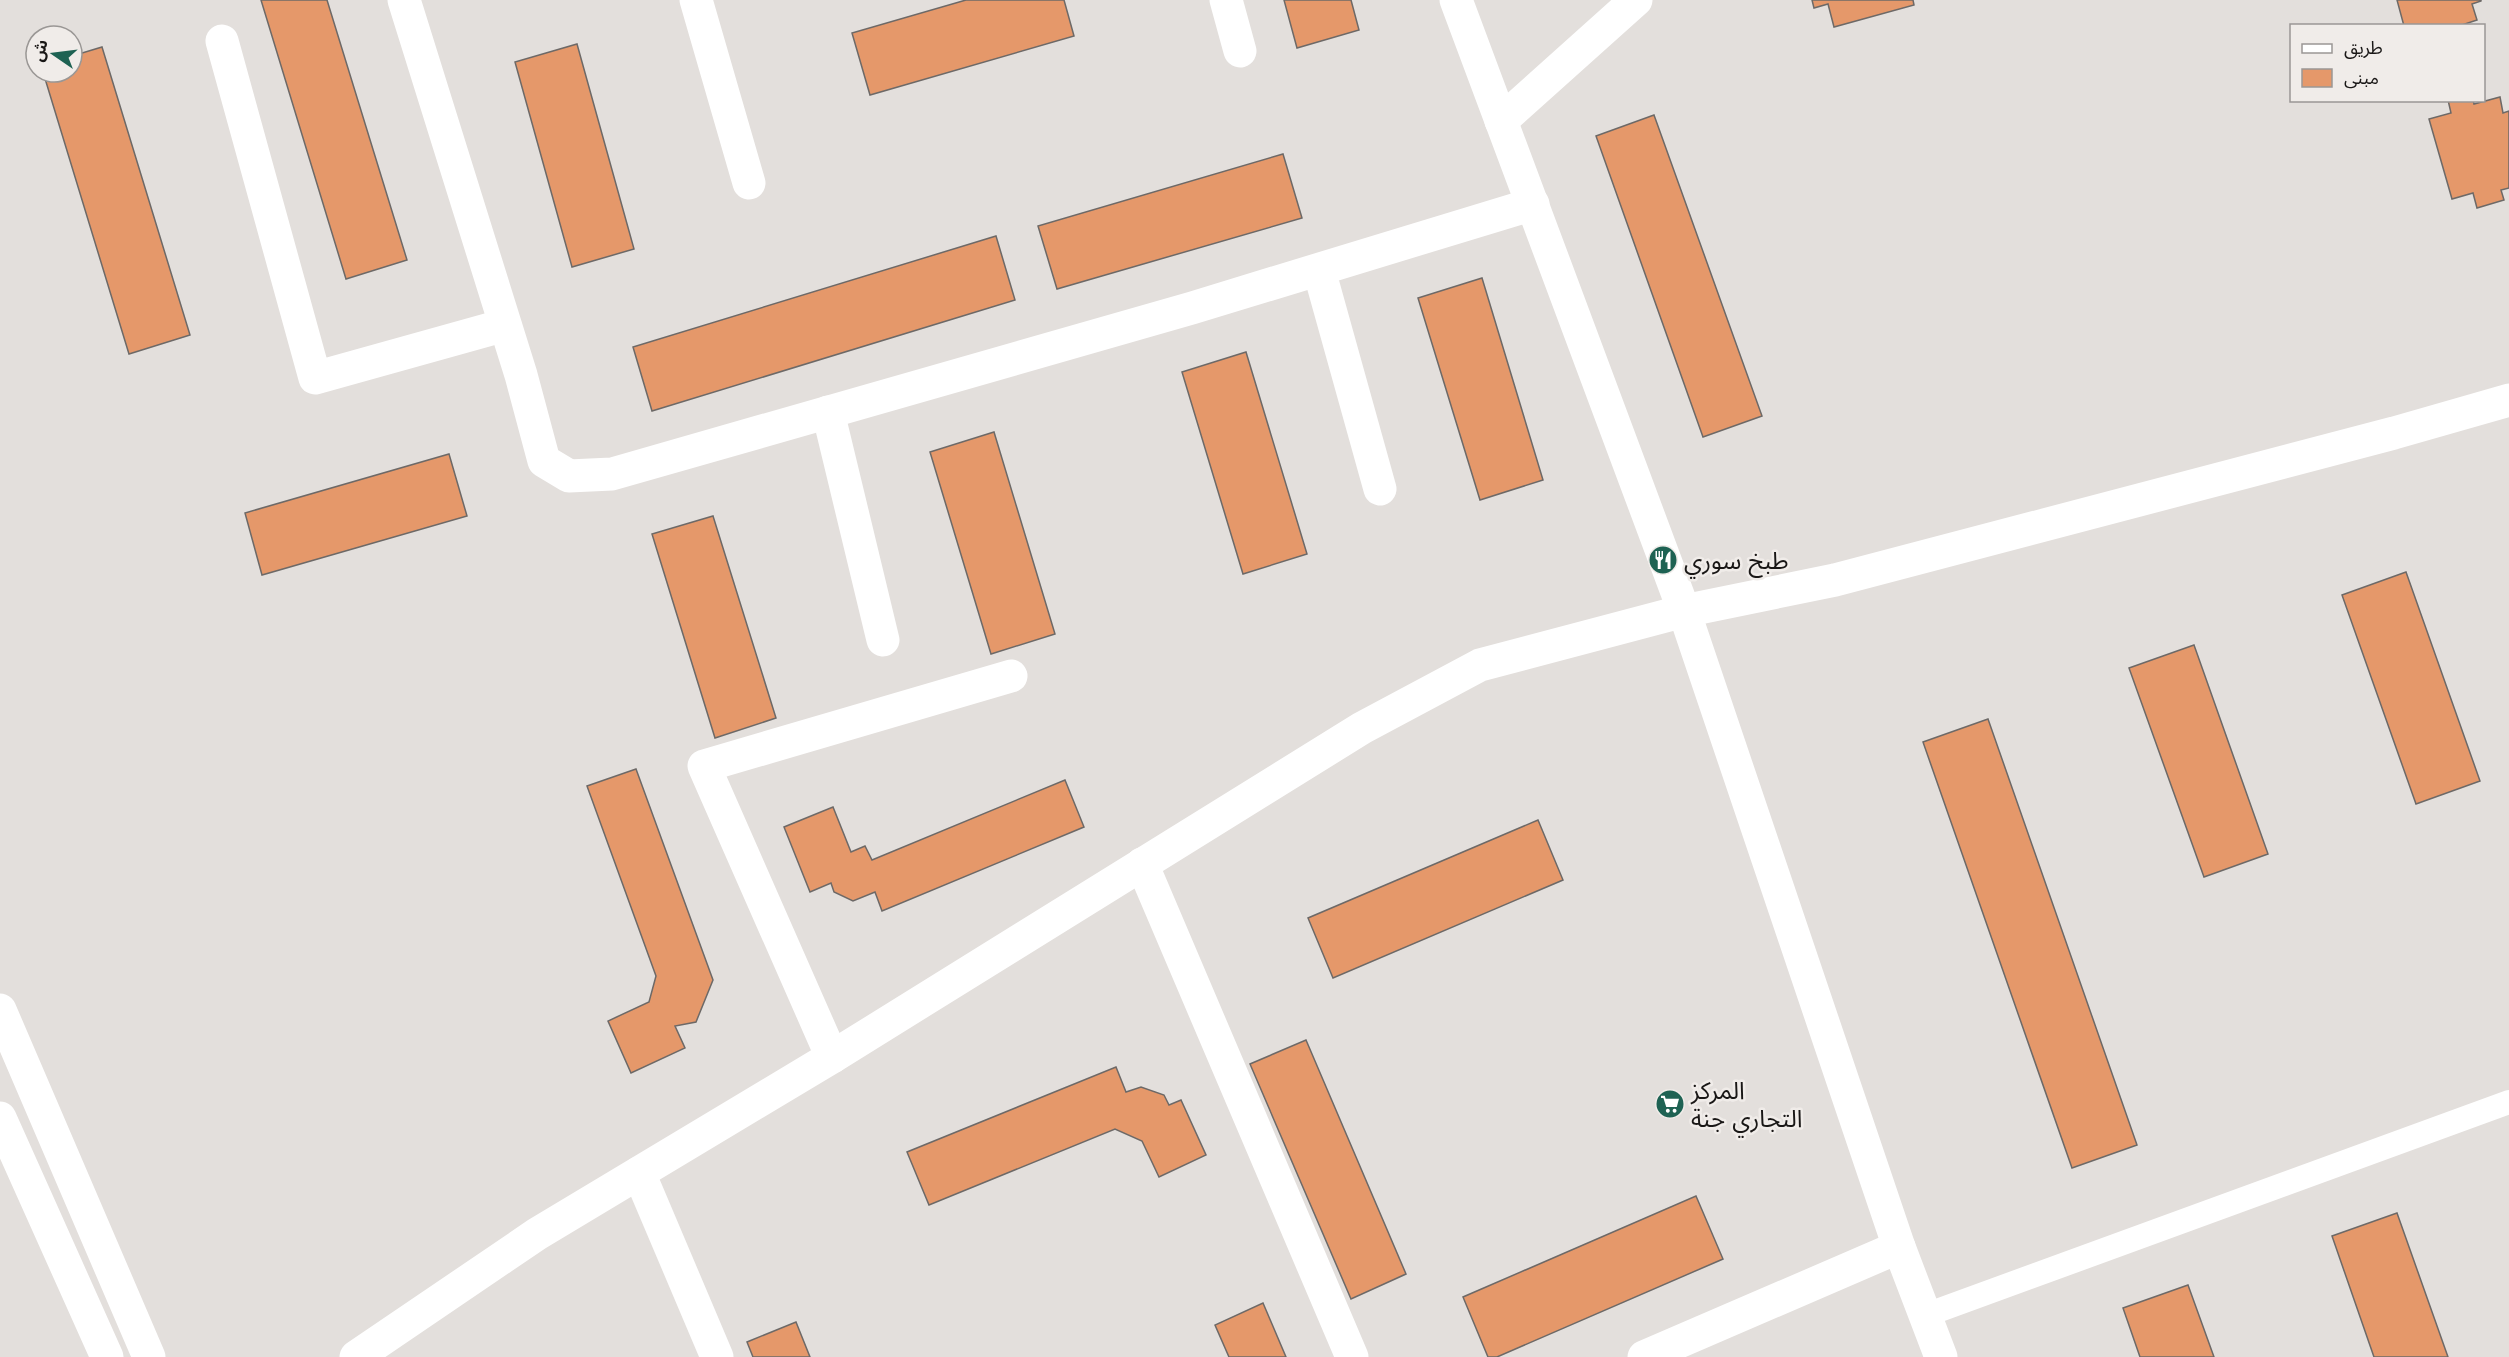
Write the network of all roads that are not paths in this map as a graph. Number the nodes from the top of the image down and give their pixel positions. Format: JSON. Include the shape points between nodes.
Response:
{"nodes":[{"id":1,"x":404,"y":0,"type":"edge"},
{"id":2,"x":696,"y":0,"type":"edge"},
{"id":3,"x":1226,"y":0,"type":"edge"},
{"id":4,"x":1456,"y":0,"type":"edge"},
{"id":5,"x":1636,"y":0,"type":"edge"},
{"id":6,"x":222,"y":41,"type":"dead end"},
{"id":7,"x":1239,"y":51,"type":"dead end"},
{"id":8,"x":1501,"y":121,"type":"junction"},
{"id":9,"x":749,"y":183,"type":"dead end"},
{"id":10,"x":1533,"y":204,"type":"junction"},
{"id":11,"x":1319,"y":270,"type":"junction"},
{"id":12,"x":505,"y":325,"type":"junction"},
{"id":13,"x":2509,"y":400,"type":"edge"},
{"id":14,"x":828,"y":411,"type":"junction"},
{"id":15,"x":1380,"y":489,"type":"dead end"},
{"id":16,"x":1684,"y":611,"type":"junction"},
{"id":17,"x":883,"y":640,"type":"dead end"},
{"id":18,"x":1011,"y":676,"type":"dead end"},
{"id":19,"x":1142,"y":864,"type":"junction"},
{"id":20,"x":0,"y":1010,"type":"edge"},
{"id":21,"x":832,"y":1058,"type":"junction"},
{"id":22,"x":2509,"y":1102,"type":"edge"},
{"id":23,"x":0,"y":1118,"type":"edge"},
{"id":24,"x":639,"y":1173,"type":"junction"},
{"id":25,"x":1899,"y":1247,"type":"junction"},
{"id":26,"x":1926,"y":1315,"type":"junction"},
{"id":27,"x":107,"y":1357,"type":"edge"},
{"id":28,"x":149,"y":1357,"type":"edge"},
{"id":29,"x":356,"y":1357,"type":"edge"},
{"id":30,"x":717,"y":1357,"type":"edge"},
{"id":31,"x":1352,"y":1357,"type":"edge"},
{"id":32,"x":1644,"y":1357,"type":"edge"},
{"id":33,"x":1941,"y":1357,"type":"edge"}],
"edges":[{"from":1,"to":12,"type":"street"},
{"from":2,"to":9,"type":"street"},
{"from":3,"to":7,"type":"street"},
{"from":4,"to":8,"type":"street"},
{"from":5,"to":8,"type":"street"},
{"from":6,"to":12,"type":"street","via":[[315,378]]},
{"from":8,"to":10,"type":"street"},
{"from":10,"to":11,"type":"street"},
{"from":10,"to":16,"type":"street"},
{"from":11,"to":14,"type":"street"},
{"from":11,"to":15,"type":"street"},
{"from":12,"to":14,"type":"street","via":[[544,461],[569,476],[612,474]]},
{"from":13,"to":16,"type":"street","via":[[1835,580]]},
{"from":14,"to":17,"type":"street"},
{"from":16,"to":19,"type":"street","via":[[1480,666],[1362,728]]},
{"from":16,"to":25,"type":"street"},
{"from":18,"to":21,"type":"street","via":[[704,766]]},
{"from":19,"to":21,"type":"street"},
{"from":19,"to":31,"type":"street"},
{"from":20,"to":28,"type":"street"},
{"from":21,"to":24,"type":"street"},
{"from":22,"to":26,"type":"lane"},
{"from":23,"to":27,"type":"street"},
{"from":24,"to":29,"type":"street","via":[[537,1234]]},
{"from":24,"to":30,"type":"street"},
{"from":25,"to":26,"type":"street"},
{"from":25,"to":32,"type":"street"},
{"from":26,"to":33,"type":"street"}]}
